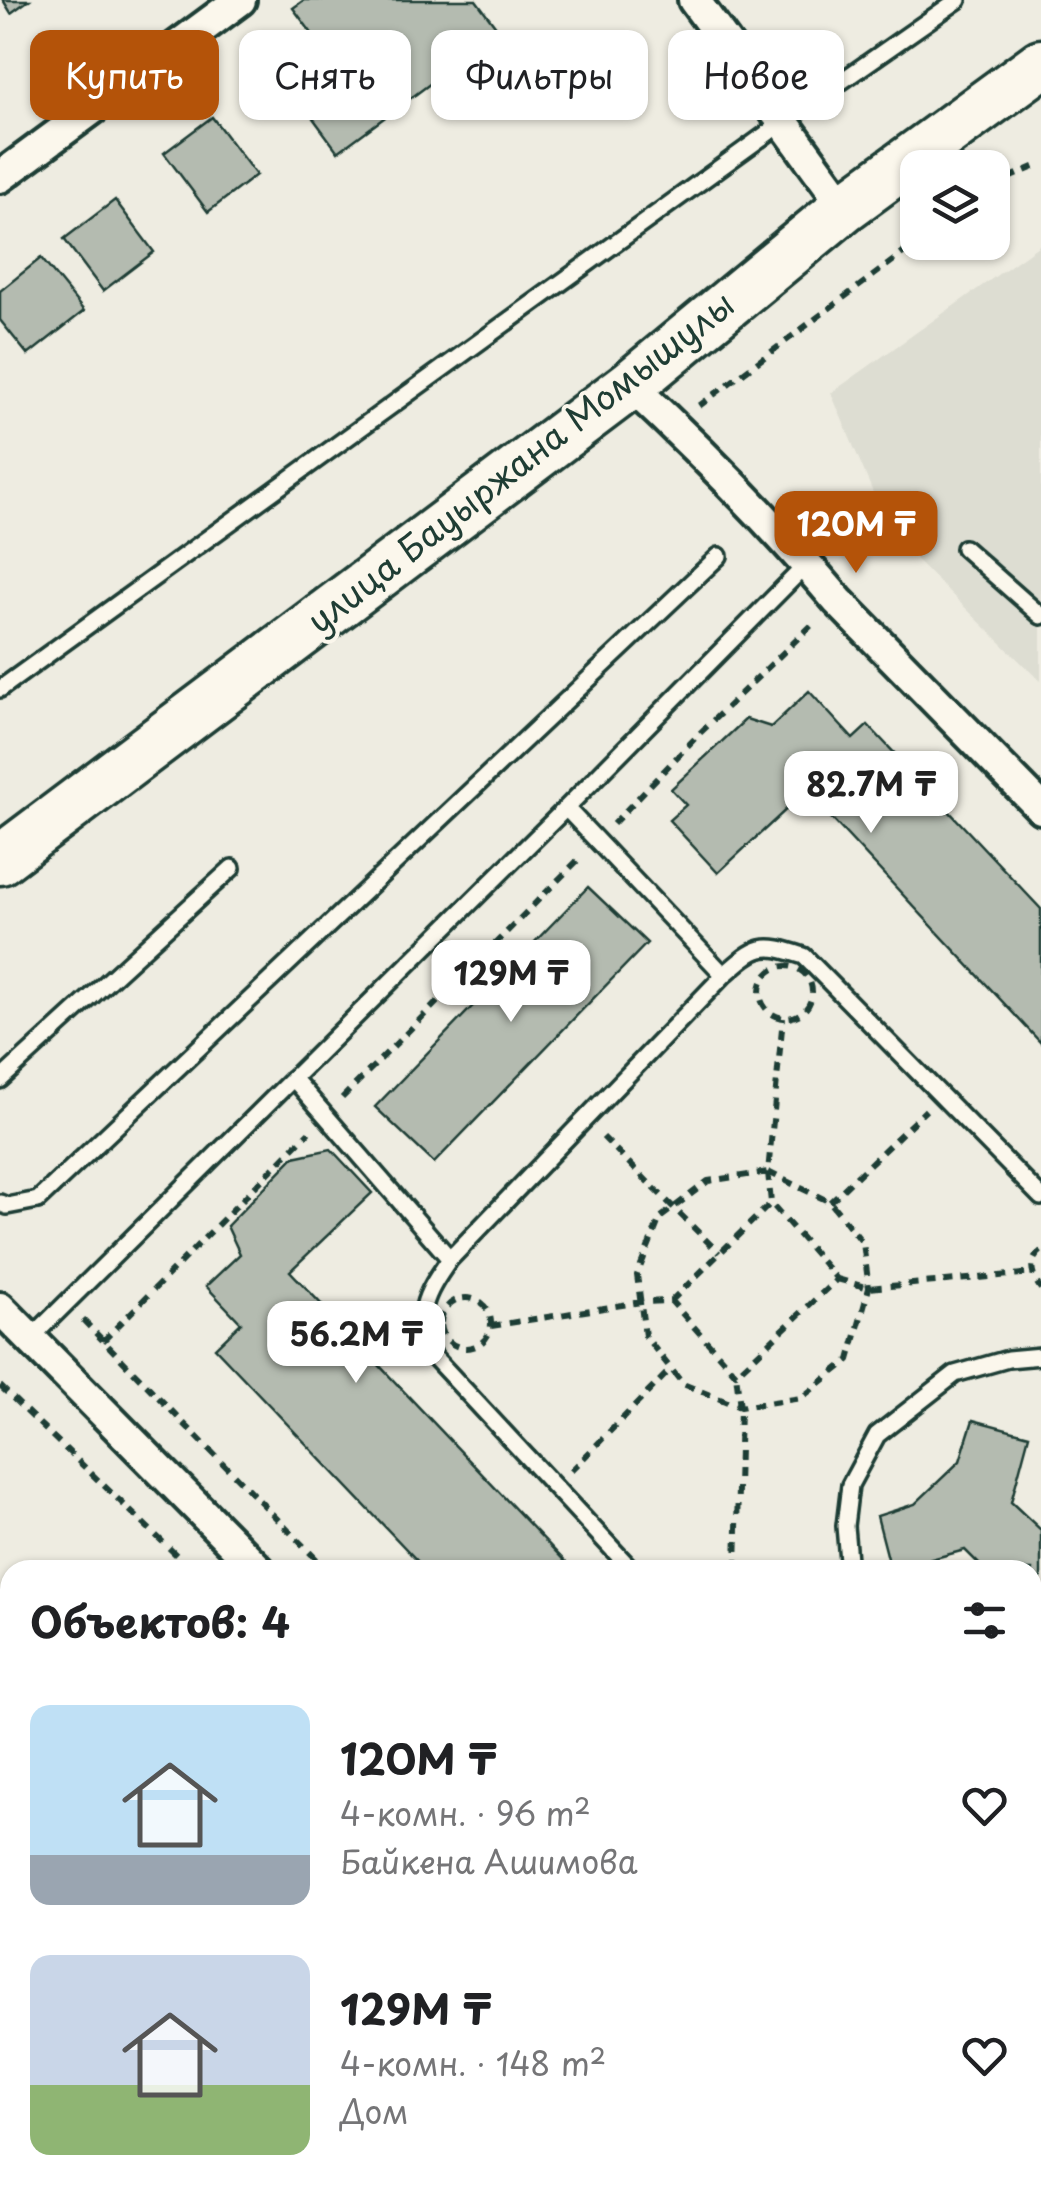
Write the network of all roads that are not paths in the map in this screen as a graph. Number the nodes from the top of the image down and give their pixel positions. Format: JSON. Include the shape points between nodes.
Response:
{"nodes":[{"id":1,"x":240,"y":0,"type":"edge"},
{"id":2,"x":694,"y":0,"type":"edge"},
{"id":3,"x":958,"y":0,"type":"edge"},
{"id":4,"x":1041,"y":64,"type":"edge"},
{"id":5,"x":783,"y":122,"type":"junction"},
{"id":6,"x":0,"y":178,"type":"edge"},
{"id":7,"x":846,"y":207,"type":"junction"},
{"id":8,"x":630,"y":386,"type":"junction"},
{"id":9,"x":964,"y":548,"type":"dead end"},
{"id":10,"x":719,"y":556,"type":"dead end"},
{"id":11,"x":807,"y":564,"type":"junction"},
{"id":12,"x":1041,"y":616,"type":"edge"},
{"id":13,"x":0,"y":690,"type":"edge"},
{"id":14,"x":566,"y":808,"type":"junction"},
{"id":15,"x":1041,"y":808,"type":"edge"},
{"id":16,"x":0,"y":860,"type":"edge"},
{"id":17,"x":232,"y":868,"type":"dead end"},
{"id":18,"x":724,"y":976,"type":"junction"},
{"id":19,"x":293,"y":1078,"type":"junction"},
{"id":20,"x":0,"y":1080,"type":"edge"},
{"id":21,"x":1041,"y":1197,"type":"edge"},
{"id":22,"x":0,"y":1203,"type":"edge"},
{"id":23,"x":450,"y":1259,"type":"junction"},
{"id":24,"x":0,"y":1308,"type":"edge"},
{"id":25,"x":30,"y":1340,"type":"junction"},
{"id":26,"x":1041,"y":1356,"type":"edge"},
{"id":27,"x":250,"y":1560,"type":"edge"},
{"id":28,"x":623,"y":1560,"type":"edge"},
{"id":29,"x":848,"y":1560,"type":"edge"}],
"edges":[{"from":1,"to":6,"type":"street"},
{"from":2,"to":5,"type":"street"},
{"from":3,"to":5,"type":"lane"},
{"from":4,"to":7,"type":"main road","name":"улица Бауыржана Момышулы"},
{"from":5,"to":7,"type":"street"},
{"from":5,"to":13,"type":"lane"},
{"from":7,"to":8,"type":"main road","name":"улица Бауыржана Момышулы"},
{"from":8,"to":11,"type":"street"},
{"from":8,"to":16,"type":"main road","name":"улица Бауыржана Момышулы"},
{"from":9,"to":12,"type":"lane"},
{"from":10,"to":22,"type":"lane","via":[[38,1200]]},
{"from":11,"to":14,"type":"lane"},
{"from":11,"to":15,"type":"street"},
{"from":14,"to":18,"type":"lane"},
{"from":14,"to":19,"type":"lane"},
{"from":17,"to":20,"type":"lane"},
{"from":18,"to":21,"type":"lane","via":[[747,954],[774,946],[804,956]]},
{"from":18,"to":23,"type":"lane"},
{"from":19,"to":23,"type":"lane"},
{"from":19,"to":25,"type":"lane"},
{"from":23,"to":28,"type":"lane","via":[[424,1306],[421,1331],[434,1358]]},
{"from":24,"to":25,"type":"street"},
{"from":25,"to":27,"type":"street"},
{"from":26,"to":29,"type":"lane","via":[[955,1374],[877,1436],[850,1484]]}]}
